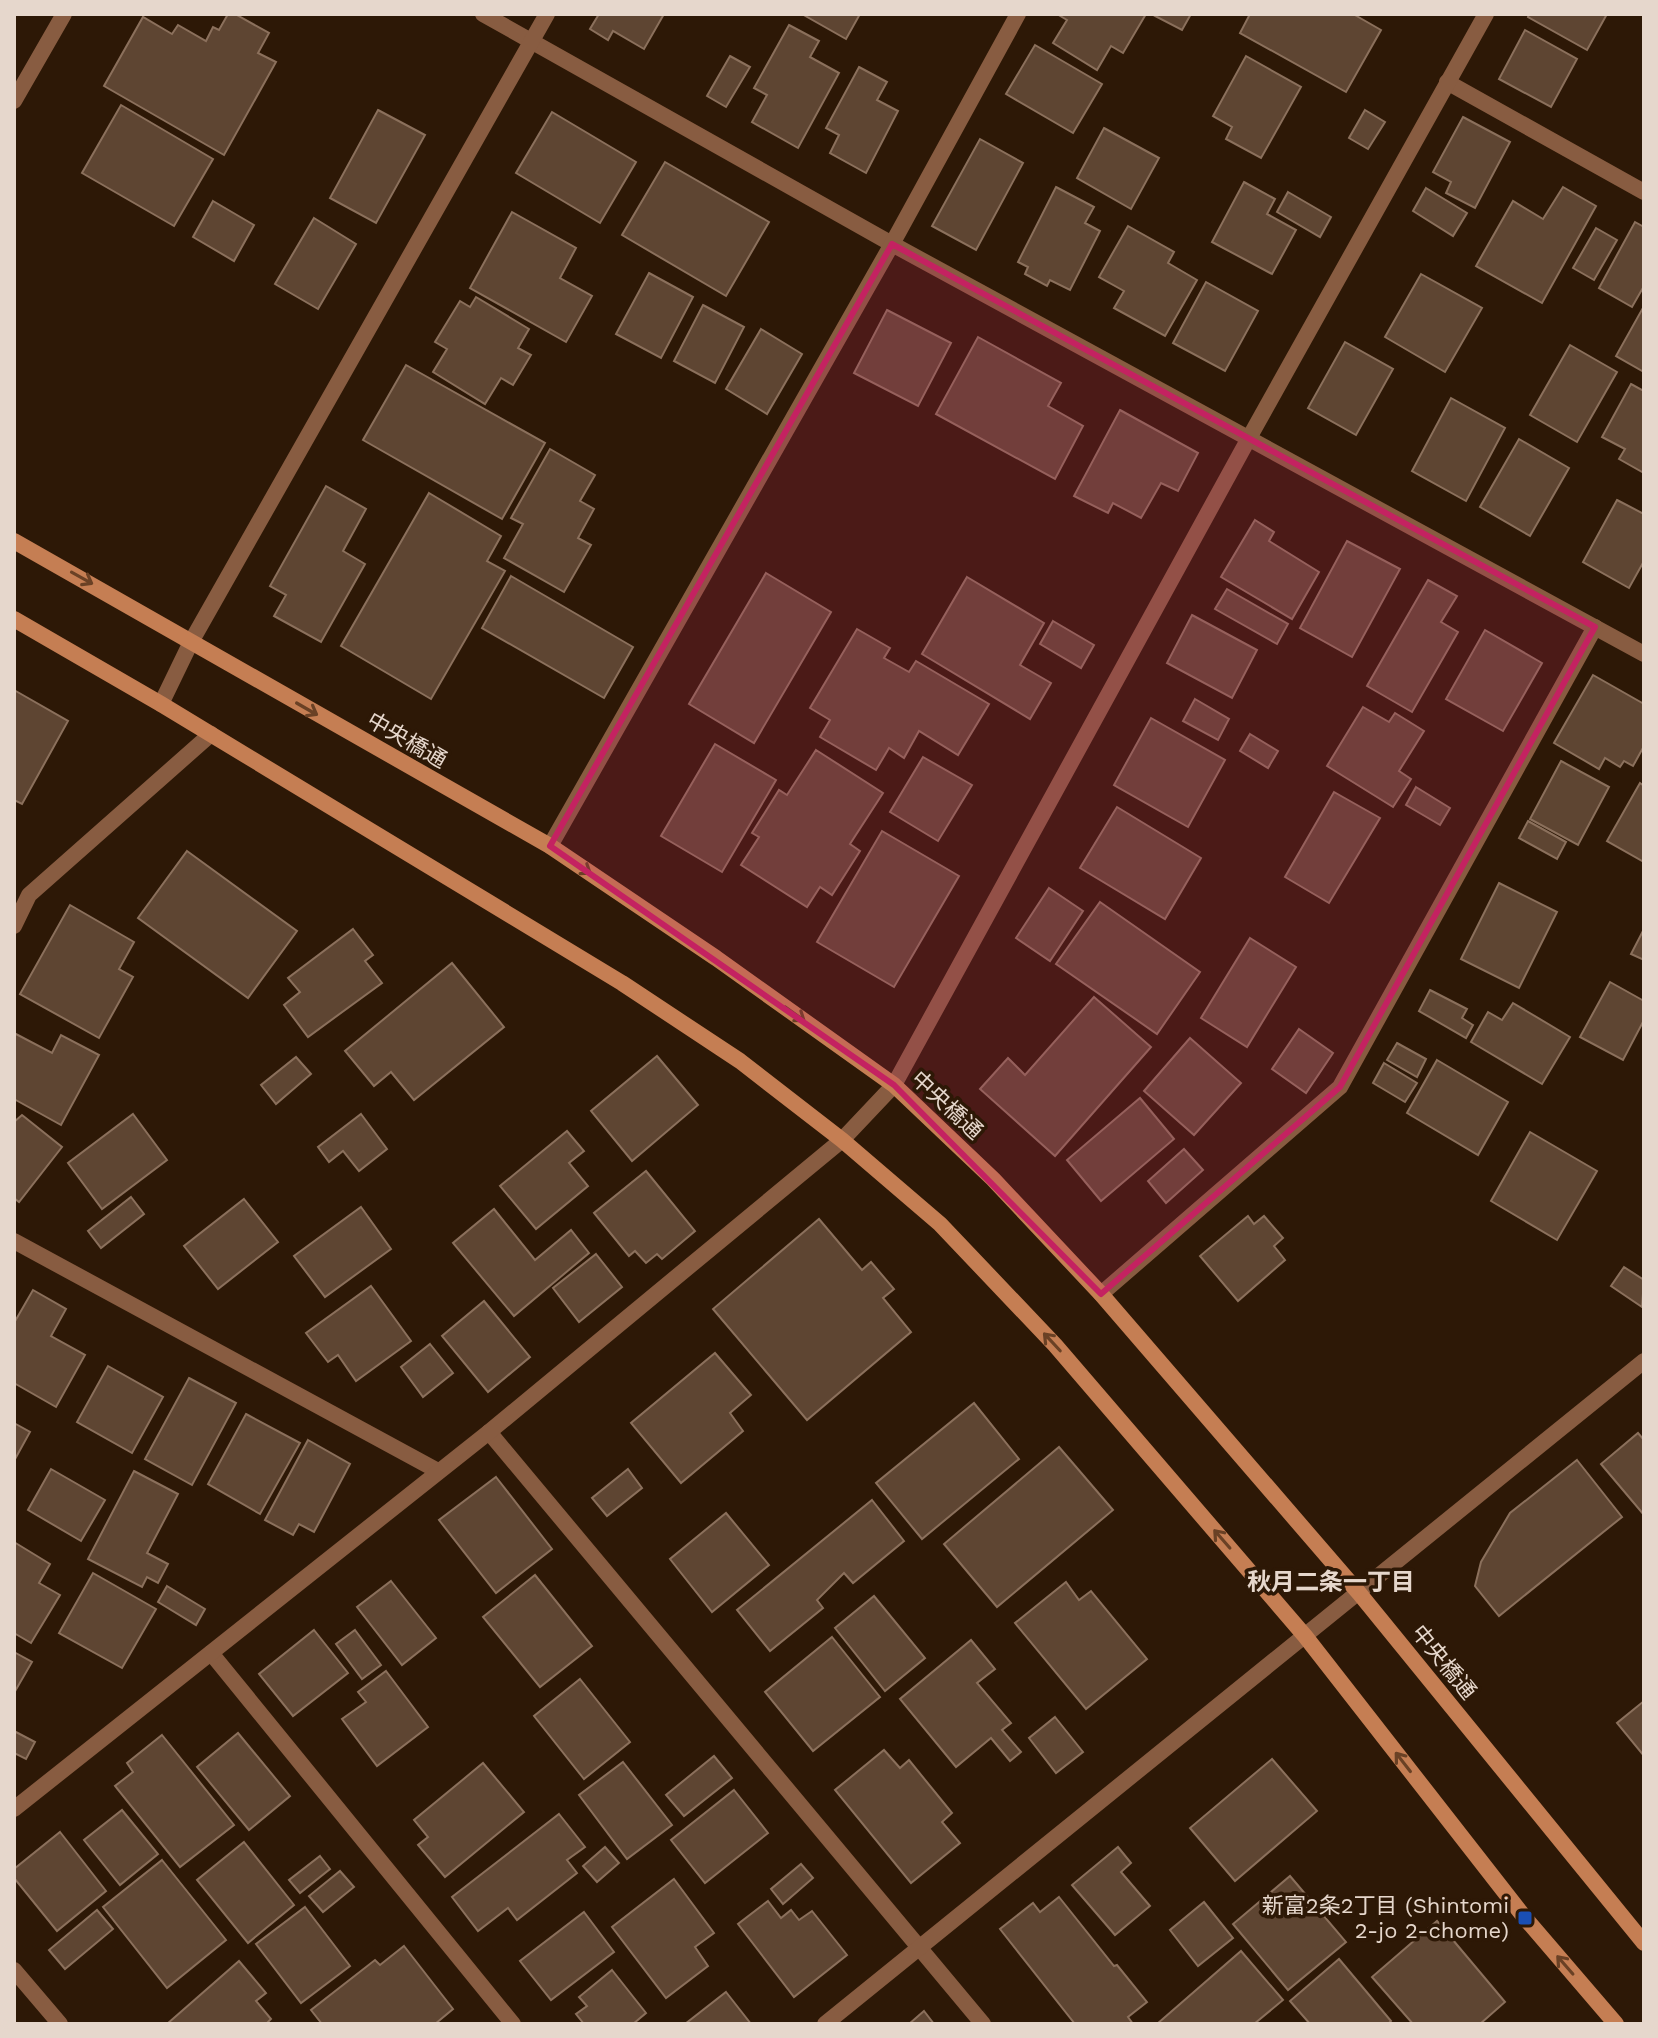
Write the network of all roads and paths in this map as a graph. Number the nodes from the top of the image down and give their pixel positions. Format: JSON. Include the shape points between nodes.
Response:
{"nodes":[{"id":1,"x":64,"y":14,"type":"edge"},
{"id":2,"x":483,"y":14,"type":"edge"},
{"id":3,"x":547,"y":14,"type":"edge"},
{"id":4,"x":1018,"y":14,"type":"edge"},
{"id":5,"x":1486,"y":14,"type":"edge"},
{"id":6,"x":531,"y":41,"type":"junction"},
{"id":7,"x":1447,"y":82,"type":"junction"},
{"id":8,"x":14,"y":101,"type":"edge"},
{"id":9,"x":1644,"y":192,"type":"edge"},
{"id":10,"x":892,"y":244,"type":"junction"},
{"id":11,"x":1249,"y":438,"type":"junction"},
{"id":12,"x":14,"y":541,"type":"edge"},
{"id":13,"x":14,"y":619,"type":"edge"},
{"id":14,"x":1595,"y":627,"type":"junction"},
{"id":15,"x":191,"y":642,"type":"junction"},
{"id":16,"x":1644,"y":654,"type":"edge"},
{"id":17,"x":161,"y":704,"type":"junction"},
{"id":18,"x":211,"y":734,"type":"junction"},
{"id":19,"x":550,"y":846,"type":"junction"},
{"id":20,"x":14,"y":926,"type":"edge"},
{"id":21,"x":894,"y":1085,"type":"junction"},
{"id":22,"x":842,"y":1140,"type":"junction"},
{"id":23,"x":14,"y":1241,"type":"edge"},
{"id":24,"x":1101,"y":1294,"type":"junction"},
{"id":25,"x":1644,"y":1361,"type":"edge"},
{"id":26,"x":489,"y":1432,"type":"junction"},
{"id":27,"x":438,"y":1471,"type":"junction"},
{"id":28,"x":1359,"y":1593,"type":"junction"},
{"id":29,"x":1305,"y":1636,"type":"junction"},
{"id":30,"x":211,"y":1653,"type":"junction"},
{"id":31,"x":14,"y":1809,"type":"edge"},
{"id":32,"x":1644,"y":1943,"type":"edge"},
{"id":33,"x":919,"y":1946,"type":"junction"},
{"id":34,"x":14,"y":1970,"type":"edge"},
{"id":35,"x":60,"y":2024,"type":"edge"},
{"id":36,"x":513,"y":2024,"type":"edge"},
{"id":37,"x":825,"y":2024,"type":"edge"},
{"id":38,"x":983,"y":2024,"type":"edge"},
{"id":39,"x":1616,"y":2024,"type":"edge"}],
"edges":[{"from":1,"to":8,"type":"street"},
{"from":2,"to":6,"type":"street"},
{"from":3,"to":6,"type":"street"},
{"from":4,"to":10,"type":"street"},
{"from":5,"to":7,"type":"street"},
{"from":6,"to":10,"type":"street"},
{"from":6,"to":15,"type":"street"},
{"from":7,"to":9,"type":"street"},
{"from":7,"to":11,"type":"street"},
{"from":10,"to":11,"type":"street"},
{"from":10,"to":19,"type":"street"},
{"from":11,"to":14,"type":"street"},
{"from":11,"to":21,"type":"street"},
{"from":12,"to":15,"type":"street","name":"中央橋通","one_way":true},
{"from":13,"to":17,"type":"street"},
{"from":14,"to":16,"type":"street"},
{"from":14,"to":24,"type":"street","via":[[1340,1087]]},
{"from":15,"to":17,"type":"street"},
{"from":15,"to":19,"type":"street","name":"中央橋通","one_way":true},
{"from":17,"to":18,"type":"street"},
{"from":18,"to":20,"type":"street","via":[[29,895]]},
{"from":18,"to":22,"type":"street","via":[[622,983],[740,1061]]},
{"from":19,"to":21,"type":"street","name":"中央橋通","one_way":true},
{"from":21,"to":22,"type":"street"},
{"from":21,"to":24,"type":"street","name":"中央橋通","via":[[993,1179]]},
{"from":22,"to":26,"type":"street"},
{"from":29,"to":22,"type":"street","one_way":true,"via":[[1055,1345],[940,1224]]},
{"from":23,"to":27,"type":"street"},
{"from":24,"to":28,"type":"street","name":"中央橋通"},
{"from":25,"to":28,"type":"street"},
{"from":26,"to":27,"type":"street"},
{"from":26,"to":33,"type":"street"},
{"from":27,"to":30,"type":"street"},
{"from":28,"to":29,"type":"street"},
{"from":28,"to":32,"type":"street","name":"中央橋通"},
{"from":29,"to":33,"type":"street"},
{"from":39,"to":29,"type":"street","one_way":true,"via":[[1525,1918]]},
{"from":30,"to":31,"type":"street"},
{"from":30,"to":36,"type":"street"},
{"from":33,"to":37,"type":"street"},
{"from":33,"to":38,"type":"street"},
{"from":34,"to":35,"type":"street"}]}
